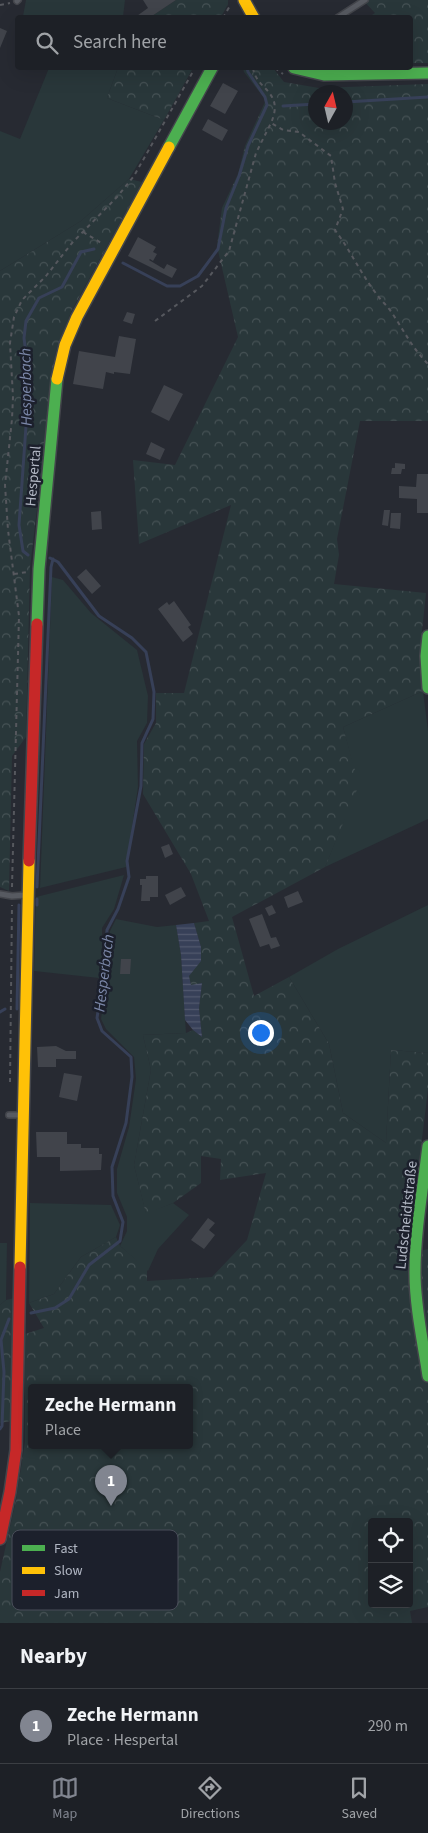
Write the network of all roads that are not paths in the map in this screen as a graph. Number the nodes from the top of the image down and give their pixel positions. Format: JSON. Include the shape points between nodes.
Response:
{"nodes":[{"id":1,"x":365,"y":0,"type":"edge"},
{"id":2,"x":342,"y":15,"type":"edge"},
{"id":3,"x":211,"y":70,"type":"edge"},
{"id":4,"x":300,"y":70,"type":"edge"},
{"id":5,"x":428,"y":73,"type":"edge"},
{"id":6,"x":428,"y":636,"type":"edge"},
{"id":7,"x":428,"y":688,"type":"edge"},
{"id":8,"x":0,"y":894,"type":"edge"},
{"id":9,"x":28,"y":894,"type":"junction"},
{"id":10,"x":9,"y":1115,"type":"dead end"},
{"id":11,"x":24,"y":1115,"type":"junction"},
{"id":12,"x":428,"y":1146,"type":"edge"},
{"id":13,"x":428,"y":1376,"type":"edge"},
{"id":14,"x":0,"y":1539,"type":"edge"}],
"edges":[{"from":1,"to":2,"type":"lane"},
{"from":3,"to":9,"type":"main road","name":"Hespertal","via":[[77,316],[65,345],[57,380],[40,570]]},
{"from":4,"to":5,"type":"main road","via":[[324,76]]},
{"from":6,"to":7,"type":"main road"},
{"from":8,"to":9,"type":"lane"},
{"from":9,"to":11,"type":"main road","name":"Hespertal"},
{"from":10,"to":11,"type":"lane"},
{"from":11,"to":14,"type":"main road","name":"Hespertal","via":[[16,1450]]},
{"from":12,"to":13,"type":"main road","name":"Ludscheidtstraße","via":[[415,1274]]}]}
